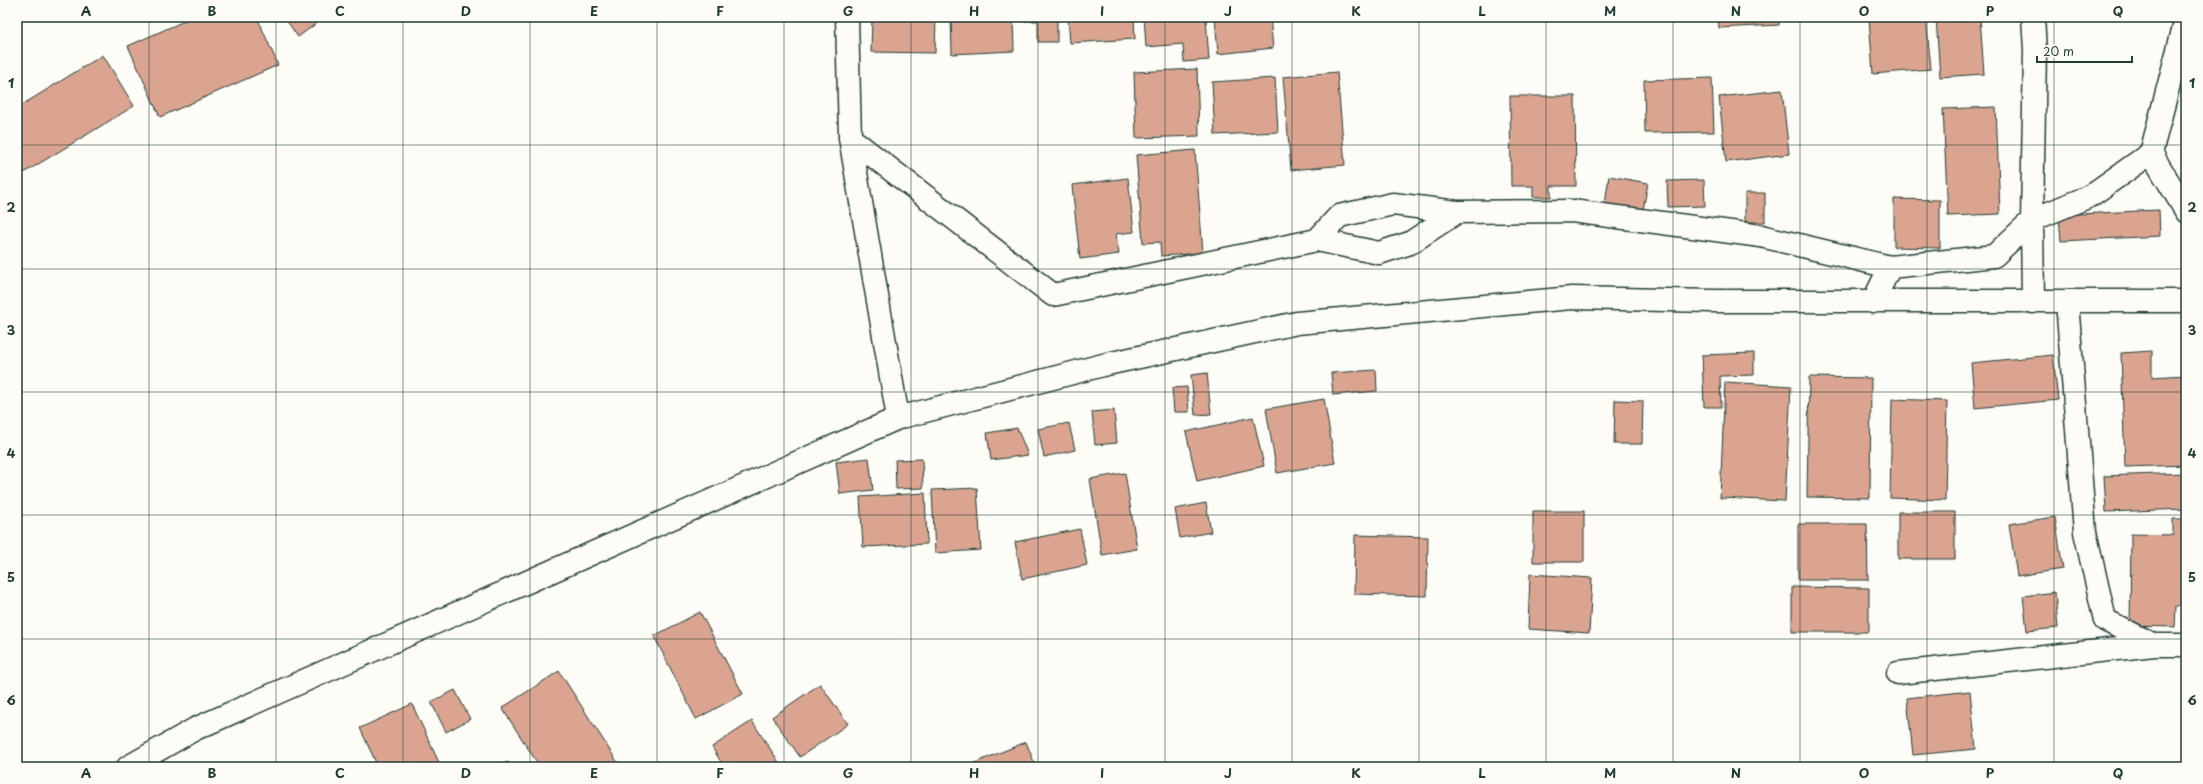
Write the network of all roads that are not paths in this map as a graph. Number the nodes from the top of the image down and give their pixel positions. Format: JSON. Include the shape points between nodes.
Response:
{"nodes":[{"id":1,"x":847,"y":17,"type":"edge"},
{"id":2,"x":2033,"y":17,"type":"edge"},
{"id":3,"x":2186,"y":19,"type":"edge"},
{"id":4,"x":850,"y":138,"type":"junction"},
{"id":5,"x":2151,"y":153,"type":"junction"},
{"id":6,"x":2186,"y":211,"type":"edge"},
{"id":7,"x":1457,"y":212,"type":"junction"},
{"id":8,"x":2032,"y":220,"type":"junction"},
{"id":9,"x":1317,"y":240,"type":"junction"},
{"id":10,"x":1890,"y":267,"type":"junction"},
{"id":11,"x":2186,"y":301,"type":"edge"},
{"id":12,"x":1873,"y":302,"type":"junction"},
{"id":13,"x":2033,"y":302,"type":"junction"},
{"id":14,"x":2067,"y":302,"type":"junction"},
{"id":15,"x":898,"y":418,"type":"junction"},
{"id":16,"x":2154,"y":645,"type":"junction"},
{"id":17,"x":2186,"y":645,"type":"edge"},
{"id":18,"x":1898,"y":673,"type":"dead end"},
{"id":19,"x":128,"y":767,"type":"edge"}],
"edges":[{"from":1,"to":4,"type":"street"},
{"from":2,"to":8,"type":"street","via":[[2035,50]]},
{"from":3,"to":5,"type":"street"},
{"from":4,"to":9,"type":"street","via":[[1053,295]]},
{"from":4,"to":15,"type":"street"},
{"from":5,"to":6,"type":"street"},
{"from":5,"to":8,"type":"street","via":[[2090,196]]},
{"from":7,"to":9,"type":"street","via":[[1410,243],[1378,253]]},
{"from":7,"to":9,"type":"street","via":[[1393,204],[1339,216]]},
{"from":7,"to":10,"type":"street","via":[[1572,210],[1761,236]]},
{"from":8,"to":10,"type":"street","via":[[1994,256]]},
{"from":8,"to":13,"type":"street"},
{"from":10,"to":12,"type":"street"},
{"from":11,"to":14,"type":"street"},
{"from":12,"to":13,"type":"street"},
{"from":12,"to":15,"type":"street","via":[[1572,298],[1297,323],[1107,364]]},
{"from":13,"to":14,"type":"street"},
{"from":14,"to":16,"type":"street","via":[[2085,532],[2105,620]]},
{"from":15,"to":19,"type":"street","via":[[195,730]]},
{"from":16,"to":17,"type":"street"},
{"from":16,"to":18,"type":"street"}]}
